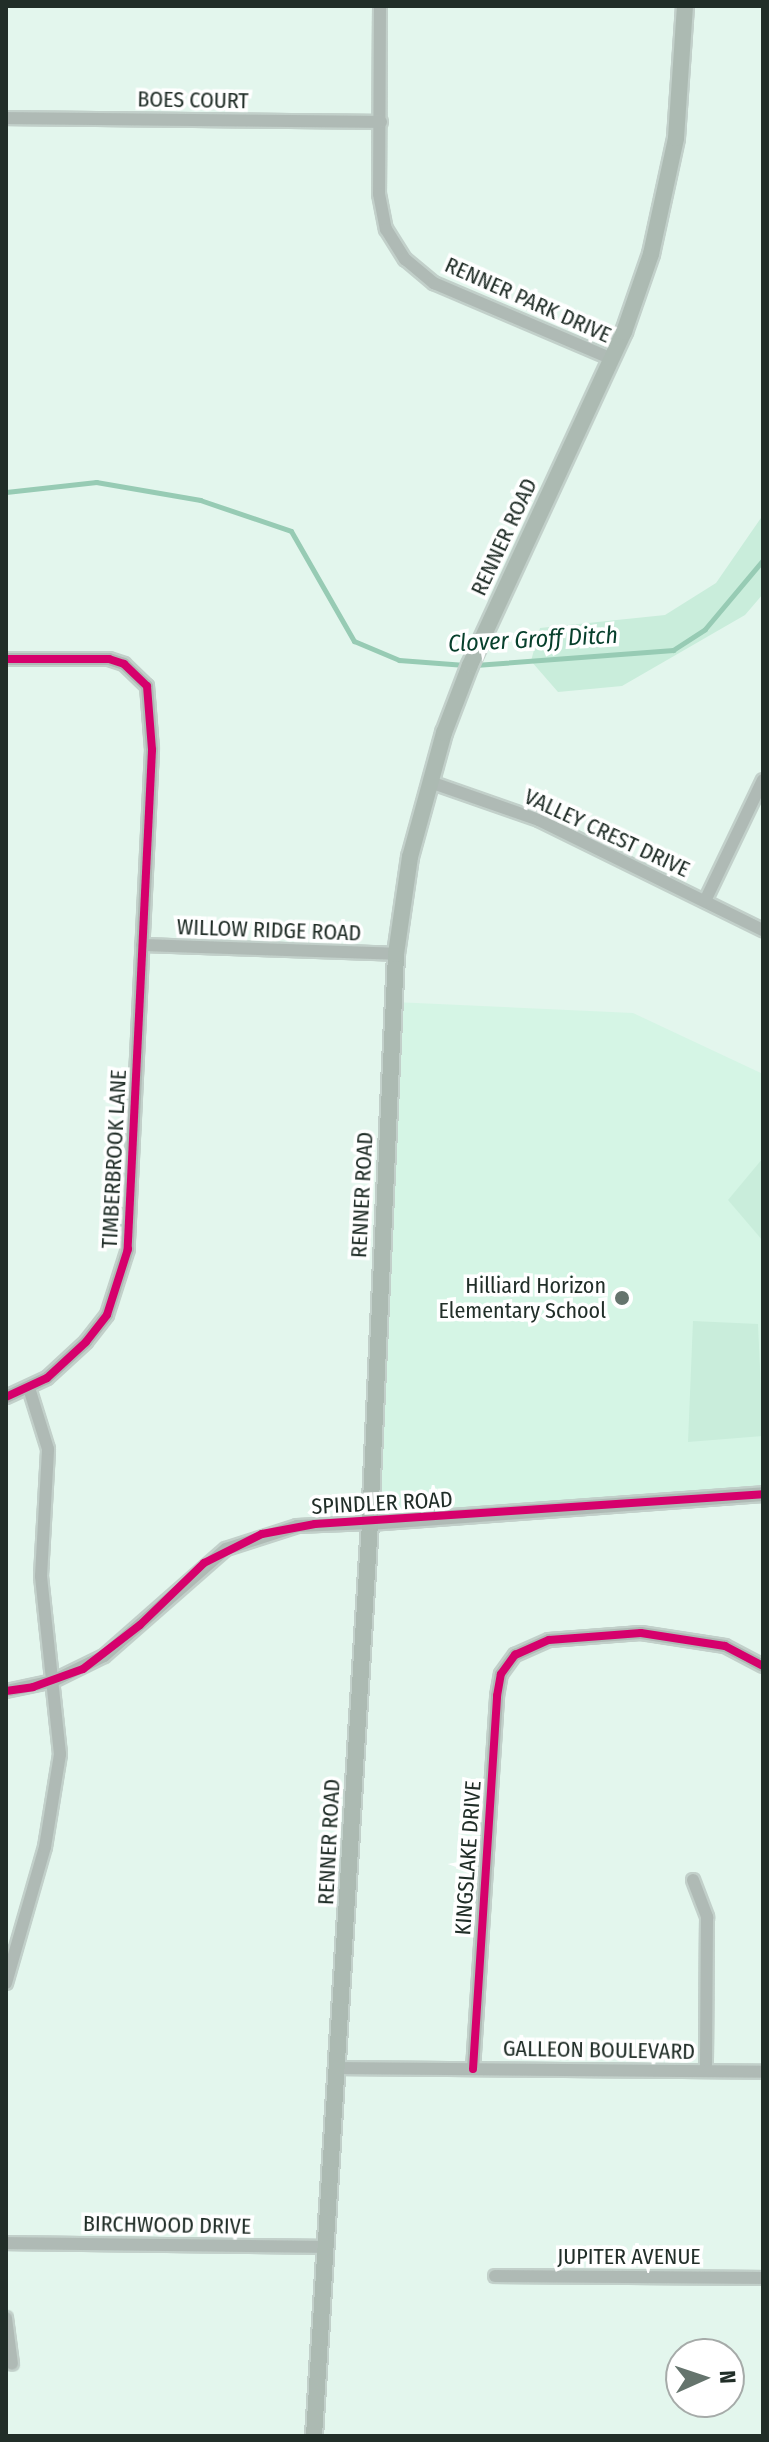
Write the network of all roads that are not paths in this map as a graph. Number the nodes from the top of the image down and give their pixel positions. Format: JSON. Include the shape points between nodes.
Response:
{"nodes":[{"id":1,"x":380,"y":6,"type":"edge"},
{"id":2,"x":685,"y":6,"type":"edge"},
{"id":3,"x":6,"y":118,"type":"edge"},
{"id":4,"x":381,"y":122,"type":"junction"},
{"id":5,"x":612,"y":359,"type":"junction"},
{"id":6,"x":6,"y":659,"type":"edge"},
{"id":7,"x":763,"y":780,"type":"edge"},
{"id":8,"x":430,"y":782,"type":"junction"},
{"id":9,"x":705,"y":901,"type":"junction"},
{"id":10,"x":763,"y":930,"type":"edge"},
{"id":11,"x":142,"y":945,"type":"junction"},
{"id":12,"x":396,"y":954,"type":"junction"},
{"id":13,"x":29,"y":1388,"type":"junction"},
{"id":14,"x":6,"y":1397,"type":"edge"},
{"id":15,"x":763,"y":1494,"type":"edge"},
{"id":16,"x":370,"y":1523,"type":"junction"},
{"id":17,"x":763,"y":1666,"type":"edge"},
{"id":18,"x":53,"y":1681,"type":"junction"},
{"id":19,"x":6,"y":1691,"type":"edge"},
{"id":20,"x":693,"y":1880,"type":"dead end"},
{"id":21,"x":6,"y":1982,"type":"edge"},
{"id":22,"x":338,"y":2068,"type":"junction"},
{"id":23,"x":473,"y":2069,"type":"junction"},
{"id":24,"x":706,"y":2071,"type":"junction"},
{"id":25,"x":763,"y":2072,"type":"edge"},
{"id":26,"x":6,"y":2243,"type":"edge"},
{"id":27,"x":327,"y":2247,"type":"junction"},
{"id":28,"x":495,"y":2276,"type":"dead end"},
{"id":29,"x":763,"y":2278,"type":"edge"},
{"id":30,"x":6,"y":2318,"type":"edge"},
{"id":31,"x":12,"y":2364,"type":"dead end"},
{"id":32,"x":314,"y":2436,"type":"edge"}],
"edges":[{"from":1,"to":4,"type":"street","name":"RENNER PARK DRIVE"},
{"from":2,"to":5,"type":"main road","name":"RENNER ROAD","via":[[684,66],[669,184],[651,254]]},
{"from":3,"to":4,"type":"street","name":"BOES COURT"},
{"from":4,"to":5,"type":"street","name":"RENNER PARK DRIVE","via":[[381,212],[405,259],[434,283]]},
{"from":5,"to":8,"type":"main road","name":"RENNER ROAD","via":[[470,665]]},
{"from":6,"to":11,"type":"street","name":"TIMBERBROOK LANE","via":[[109,659],[138,674],[151,702],[152,750]]},
{"from":7,"to":9,"type":"street"},
{"from":8,"to":9,"type":"street","name":"VALLEY CREST DRIVE","via":[[539,820]]},
{"from":8,"to":12,"type":"main road","name":"RENNER ROAD","via":[[410,857]]},
{"from":9,"to":10,"type":"street","name":"VALLEY CREST DRIVE"},
{"from":11,"to":12,"type":"street","name":"WILLOW RIDGE ROAD"},
{"from":11,"to":13,"type":"street","name":"TIMBERBROOK LANE","via":[[125,1262],[107,1315],[62,1367]]},
{"from":12,"to":16,"type":"main road","name":"RENNER ROAD"},
{"from":13,"to":14,"type":"street","name":"TIMBERBROOK LANE"},
{"from":13,"to":18,"type":"street","via":[[48,1449],[41,1576]]},
{"from":15,"to":16,"type":"street","name":"SPINDLER ROAD"},
{"from":16,"to":18,"type":"street","name":"SPINDLER ROAD","via":[[297,1526],[226,1549],[104,1656]]},
{"from":16,"to":22,"type":"main road","name":"RENNER ROAD"},
{"from":17,"to":23,"type":"street","name":"KINGSLAKE DRIVE","via":[[725,1646],[641,1633],[549,1640],[515,1655],[501,1674]]},
{"from":18,"to":19,"type":"street","name":"SPINDLER ROAD"},
{"from":18,"to":21,"type":"street","via":[[61,1730],[58,1779]]},
{"from":20,"to":24,"type":"street","via":[[707,1917]]},
{"from":22,"to":23,"type":"street","name":"GALLEON BOULEVARD"},
{"from":22,"to":27,"type":"main road","name":"RENNER ROAD"},
{"from":23,"to":24,"type":"street","name":"GALLEON BOULEVARD"},
{"from":24,"to":25,"type":"street","name":"GALLEON BOULEVARD"},
{"from":26,"to":27,"type":"street","name":"BIRCHWOOD DRIVE"},
{"from":27,"to":32,"type":"main road","name":"RENNER ROAD"},
{"from":28,"to":29,"type":"street","name":"JUPITER AVENUE"},
{"from":30,"to":31,"type":"street"}]}
